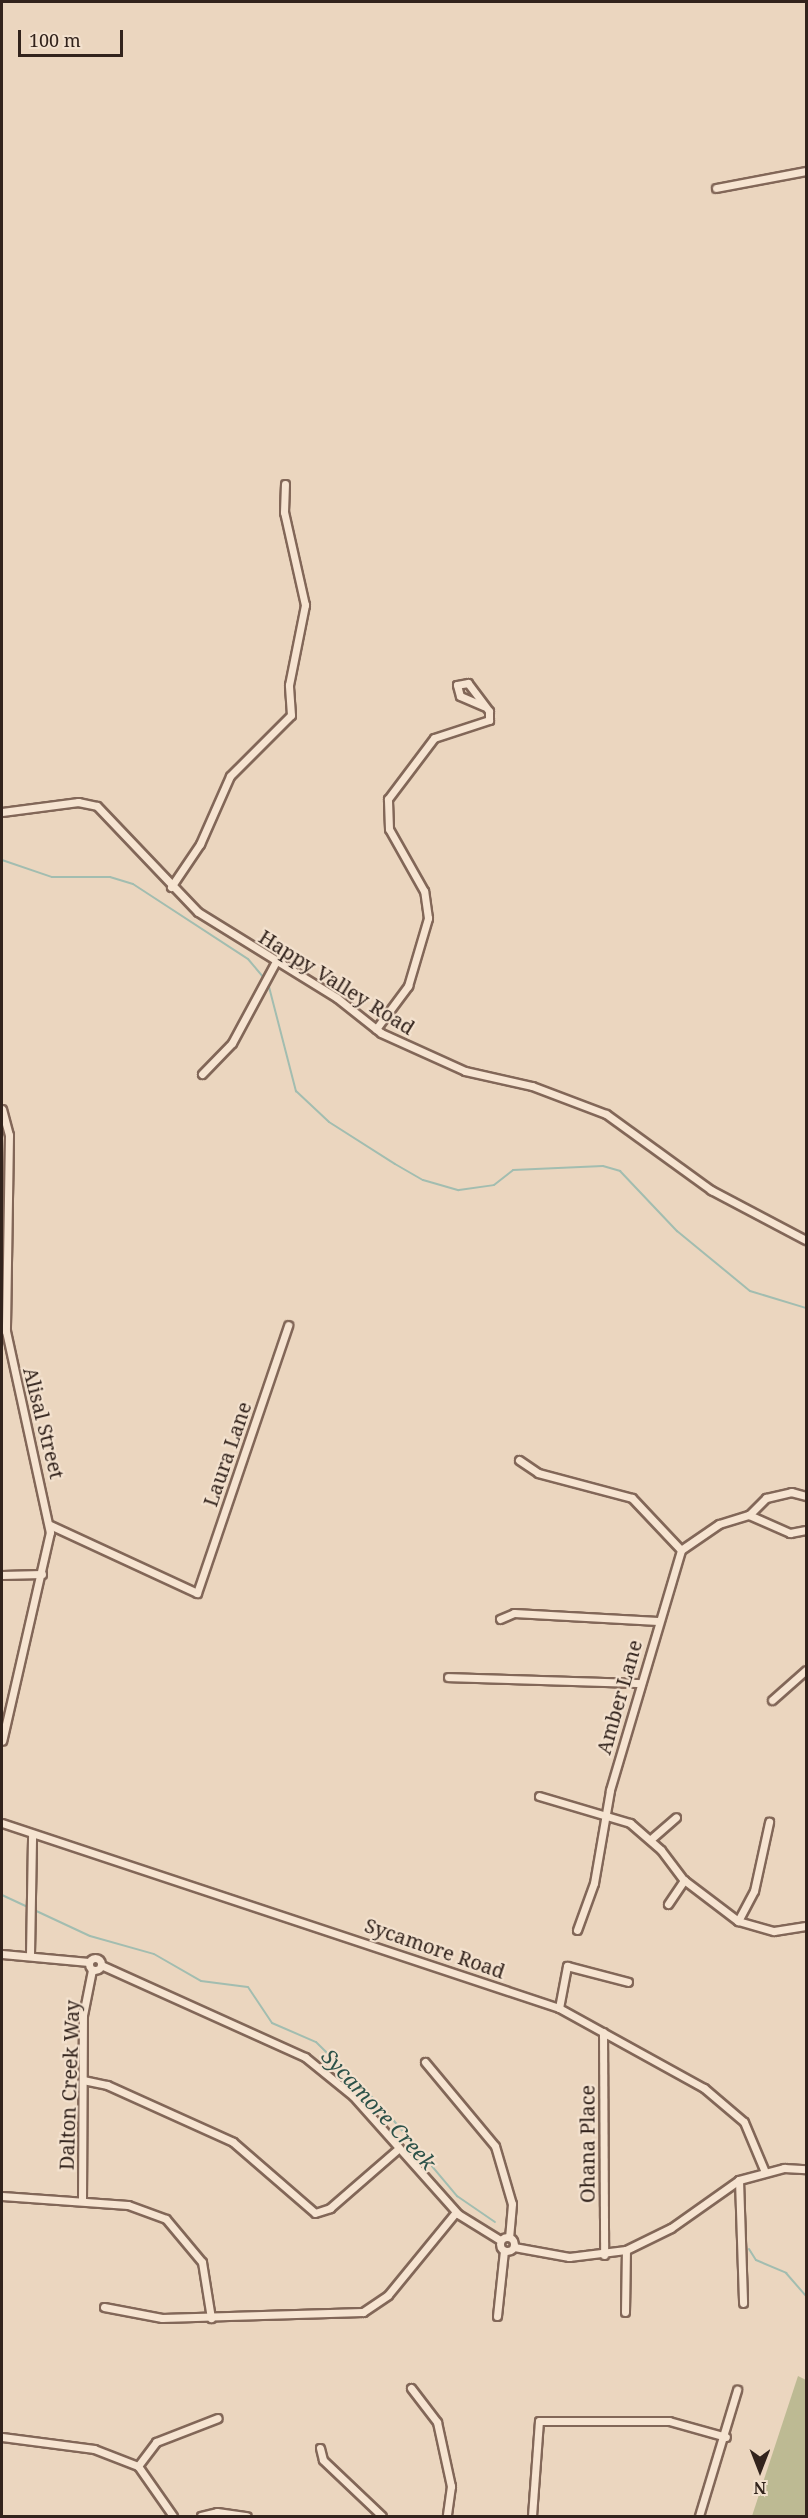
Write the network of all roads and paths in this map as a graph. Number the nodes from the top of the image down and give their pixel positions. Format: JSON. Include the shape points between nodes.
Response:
{"nodes":[{"id":1,"x":807,"y":171,"type":"edge"},
{"id":2,"x":716,"y":188,"type":"dead end"},
{"id":3,"x":285,"y":484,"type":"dead end"},
{"id":4,"x":484,"y":706,"type":"dead end"},
{"id":5,"x":2,"y":812,"type":"edge"},
{"id":6,"x":171,"y":887,"type":"junction"},
{"id":7,"x":275,"y":963,"type":"junction"},
{"id":8,"x":376,"y":1029,"type":"junction"},
{"id":9,"x":202,"y":1074,"type":"dead end"},
{"id":10,"x":2,"y":1109,"type":"edge"},
{"id":11,"x":807,"y":1240,"type":"edge"},
{"id":12,"x":288,"y":1325,"type":"dead end"},
{"id":13,"x":519,"y":1460,"type":"dead end"},
{"id":14,"x":807,"y":1496,"type":"edge"},
{"id":15,"x":749,"y":1515,"type":"junction"},
{"id":16,"x":50,"y":1525,"type":"junction"},
{"id":17,"x":807,"y":1530,"type":"edge"},
{"id":18,"x":681,"y":1550,"type":"junction"},
{"id":19,"x":42,"y":1574,"type":"junction"},
{"id":20,"x":2,"y":1575,"type":"edge"},
{"id":21,"x":500,"y":1619,"type":"dead end"},
{"id":22,"x":658,"y":1621,"type":"junction"},
{"id":23,"x":807,"y":1670,"type":"edge"},
{"id":24,"x":448,"y":1677,"type":"dead end"},
{"id":25,"x":641,"y":1683,"type":"junction"},
{"id":26,"x":772,"y":1700,"type":"dead end"},
{"id":27,"x":2,"y":1741,"type":"edge"},
{"id":28,"x":539,"y":1796,"type":"dead end"},
{"id":29,"x":604,"y":1815,"type":"junction"},
{"id":30,"x":676,"y":1817,"type":"dead end"},
{"id":31,"x":769,"y":1822,"type":"dead end"},
{"id":32,"x":2,"y":1823,"type":"edge"},
{"id":33,"x":32,"y":1834,"type":"junction"},
{"id":34,"x":651,"y":1839,"type":"junction"},
{"id":35,"x":684,"y":1880,"type":"junction"},
{"id":36,"x":668,"y":1904,"type":"dead end"},
{"id":37,"x":738,"y":1921,"type":"junction"},
{"id":38,"x":807,"y":1926,"type":"edge"},
{"id":39,"x":577,"y":1930,"type":"dead end"},
{"id":40,"x":2,"y":1954,"type":"edge"},
{"id":41,"x":30,"y":1954,"type":"junction"},
{"id":42,"x":89,"y":1962,"type":"junction"},
{"id":43,"x":101,"y":1965,"type":"junction"},
{"id":44,"x":92,"y":1970,"type":"junction"},
{"id":45,"x":628,"y":1982,"type":"dead end"},
{"id":46,"x":559,"y":2008,"type":"junction"},
{"id":47,"x":603,"y":2032,"type":"junction"},
{"id":48,"x":425,"y":2062,"type":"dead end"},
{"id":49,"x":83,"y":2080,"type":"junction"},
{"id":50,"x":399,"y":2148,"type":"junction"},
{"id":51,"x":807,"y":2169,"type":"edge"},
{"id":52,"x":765,"y":2172,"type":"junction"},
{"id":53,"x":739,"y":2180,"type":"junction"},
{"id":54,"x":2,"y":2196,"type":"edge"},
{"id":55,"x":82,"y":2201,"type":"junction"},
{"id":56,"x":456,"y":2212,"type":"junction"},
{"id":57,"x":509,"y":2236,"type":"junction"},
{"id":58,"x":500,"y":2240,"type":"junction"},
{"id":59,"x":514,"y":2247,"type":"junction"},
{"id":60,"x":504,"y":2250,"type":"junction"},
{"id":61,"x":626,"y":2250,"type":"junction"},
{"id":62,"x":604,"y":2255,"type":"junction"},
{"id":63,"x":743,"y":2303,"type":"dead end"},
{"id":64,"x":104,"y":2307,"type":"dead end"},
{"id":65,"x":625,"y":2312,"type":"dead end"},
{"id":66,"x":497,"y":2316,"type":"dead end"},
{"id":67,"x":211,"y":2318,"type":"junction"},
{"id":68,"x":411,"y":2388,"type":"dead end"},
{"id":69,"x":737,"y":2390,"type":"dead end"},
{"id":70,"x":218,"y":2418,"type":"dead end"},
{"id":71,"x":2,"y":2436,"type":"edge"},
{"id":72,"x":726,"y":2438,"type":"junction"},
{"id":73,"x":320,"y":2448,"type":"dead end"},
{"id":74,"x":138,"y":2466,"type":"junction"},
{"id":75,"x":173,"y":2517,"type":"edge"},
{"id":76,"x":201,"y":2517,"type":"edge"},
{"id":77,"x":247,"y":2517,"type":"edge"},
{"id":78,"x":382,"y":2517,"type":"edge"},
{"id":79,"x":447,"y":2517,"type":"edge"},
{"id":80,"x":532,"y":2517,"type":"edge"},
{"id":81,"x":699,"y":2517,"type":"edge"}],
"edges":[{"from":1,"to":2,"type":"street"},
{"from":3,"to":6,"type":"street","via":[[284,512],[305,605],[289,685],[291,715],[235,770],[200,844]]},
{"from":4,"to":8,"type":"street","via":[[487,723],[434,738],[388,800],[389,829],[424,891],[428,918],[408,986]]},
{"from":5,"to":6,"type":"street","name":"Happy Valley Road","via":[[78,802],[97,806]]},
{"from":6,"to":7,"type":"street","name":"Happy Valley Road","via":[[217,926]]},
{"from":7,"to":8,"type":"street","name":"Happy Valley Road","via":[[337,998]]},
{"from":7,"to":9,"type":"street","via":[[232,1043]]},
{"from":8,"to":11,"type":"street","name":"Happy Valley Road","via":[[465,1071],[592,1107],[711,1190]]},
{"from":10,"to":16,"type":"street","name":"Alisal Street","via":[[9,1135],[6,1331]]},
{"from":12,"to":16,"type":"street","name":"Laura Lane","via":[[197,1593]]},
{"from":13,"to":18,"type":"street","via":[[538,1473],[632,1498]]},
{"from":14,"to":15,"type":"street","via":[[791,1492],[766,1497]]},
{"from":15,"to":17,"type":"street","via":[[790,1533]]},
{"from":15,"to":18,"type":"street","via":[[719,1524]]},
{"from":16,"to":19,"type":"street","name":"Alisal Street"},
{"from":18,"to":22,"type":"street","name":"Amber Lane"},
{"from":19,"to":20,"type":"street"},
{"from":19,"to":27,"type":"street","name":"Alisal Street"},
{"from":21,"to":22,"type":"street","via":[[514,1613]]},
{"from":22,"to":25,"type":"street","name":"Amber Lane"},
{"from":23,"to":26,"type":"street"},
{"from":24,"to":25,"type":"street"},
{"from":25,"to":29,"type":"street","name":"Amber Lane"},
{"from":28,"to":29,"type":"street"},
{"from":29,"to":34,"type":"street","via":[[630,1823]]},
{"from":29,"to":39,"type":"street","name":"Amber Lane","via":[[594,1883]]},
{"from":30,"to":34,"type":"street"},
{"from":31,"to":37,"type":"street","via":[[754,1891]]},
{"from":32,"to":33,"type":"street","name":"Sycamore Road"},
{"from":33,"to":41,"type":"street"},
{"from":33,"to":46,"type":"street","name":"Sycamore Road"},
{"from":34,"to":35,"type":"street"},
{"from":35,"to":36,"type":"street"},
{"from":35,"to":37,"type":"street"},
{"from":37,"to":38,"type":"street","via":[[774,1931]]},
{"from":40,"to":41,"type":"street"},
{"from":41,"to":42,"type":"street"},
{"from":42,"to":43,"type":"street","via":[[96,1958]]},
{"from":42,"to":44,"type":"street"},
{"from":43,"to":44,"type":"street"},
{"from":43,"to":50,"type":"street","via":[[305,2056],[353,2096]]},
{"from":44,"to":49,"type":"street","name":"Dalton Creek Way","via":[[83,2015]]},
{"from":45,"to":46,"type":"street","via":[[567,1966]]},
{"from":46,"to":47,"type":"street","name":"Sycamore Road"},
{"from":47,"to":52,"type":"street","name":"Sycamore Road","via":[[704,2088],[744,2122]]},
{"from":47,"to":62,"type":"street","name":"Ohana Place"},
{"from":48,"to":57,"type":"street","via":[[500,2155],[513,2204]]},
{"from":49,"to":50,"type":"street","via":[[107,2085],[233,2142],[315,2212],[330,2208]]},
{"from":49,"to":55,"type":"street","name":"Dalton Creek Way"},
{"from":50,"to":56,"type":"street"},
{"from":51,"to":52,"type":"street"},
{"from":52,"to":53,"type":"street"},
{"from":53,"to":61,"type":"street","via":[[671,2228]]},
{"from":53,"to":63,"type":"street"},
{"from":54,"to":55,"type":"street"},
{"from":55,"to":67,"type":"street","via":[[128,2205],[177,2227],[202,2262]]},
{"from":56,"to":58,"type":"street"},
{"from":56,"to":67,"type":"street","via":[[388,2295],[363,2312]]},
{"from":57,"to":58,"type":"street"},
{"from":57,"to":59,"type":"street"},
{"from":58,"to":60,"type":"street"},
{"from":59,"to":60,"type":"street"},
{"from":59,"to":62,"type":"street","via":[[569,2257]]},
{"from":60,"to":66,"type":"street"},
{"from":61,"to":62,"type":"street"},
{"from":61,"to":65,"type":"street"},
{"from":64,"to":67,"type":"street","via":[[147,2317]]},
{"from":68,"to":79,"type":"street","via":[[437,2422],[451,2486]]},
{"from":69,"to":72,"type":"street"},
{"from":70,"to":74,"type":"street","via":[[156,2442]]},
{"from":71,"to":74,"type":"street","via":[[94,2449]]},
{"from":72,"to":80,"type":"street","via":[[669,2421],[539,2421]]},
{"from":72,"to":81,"type":"street"},
{"from":73,"to":78,"type":"street","via":[[323,2460]]},
{"from":74,"to":75,"type":"street"},
{"from":76,"to":77,"type":"street","via":[[217,2512]]}]}
